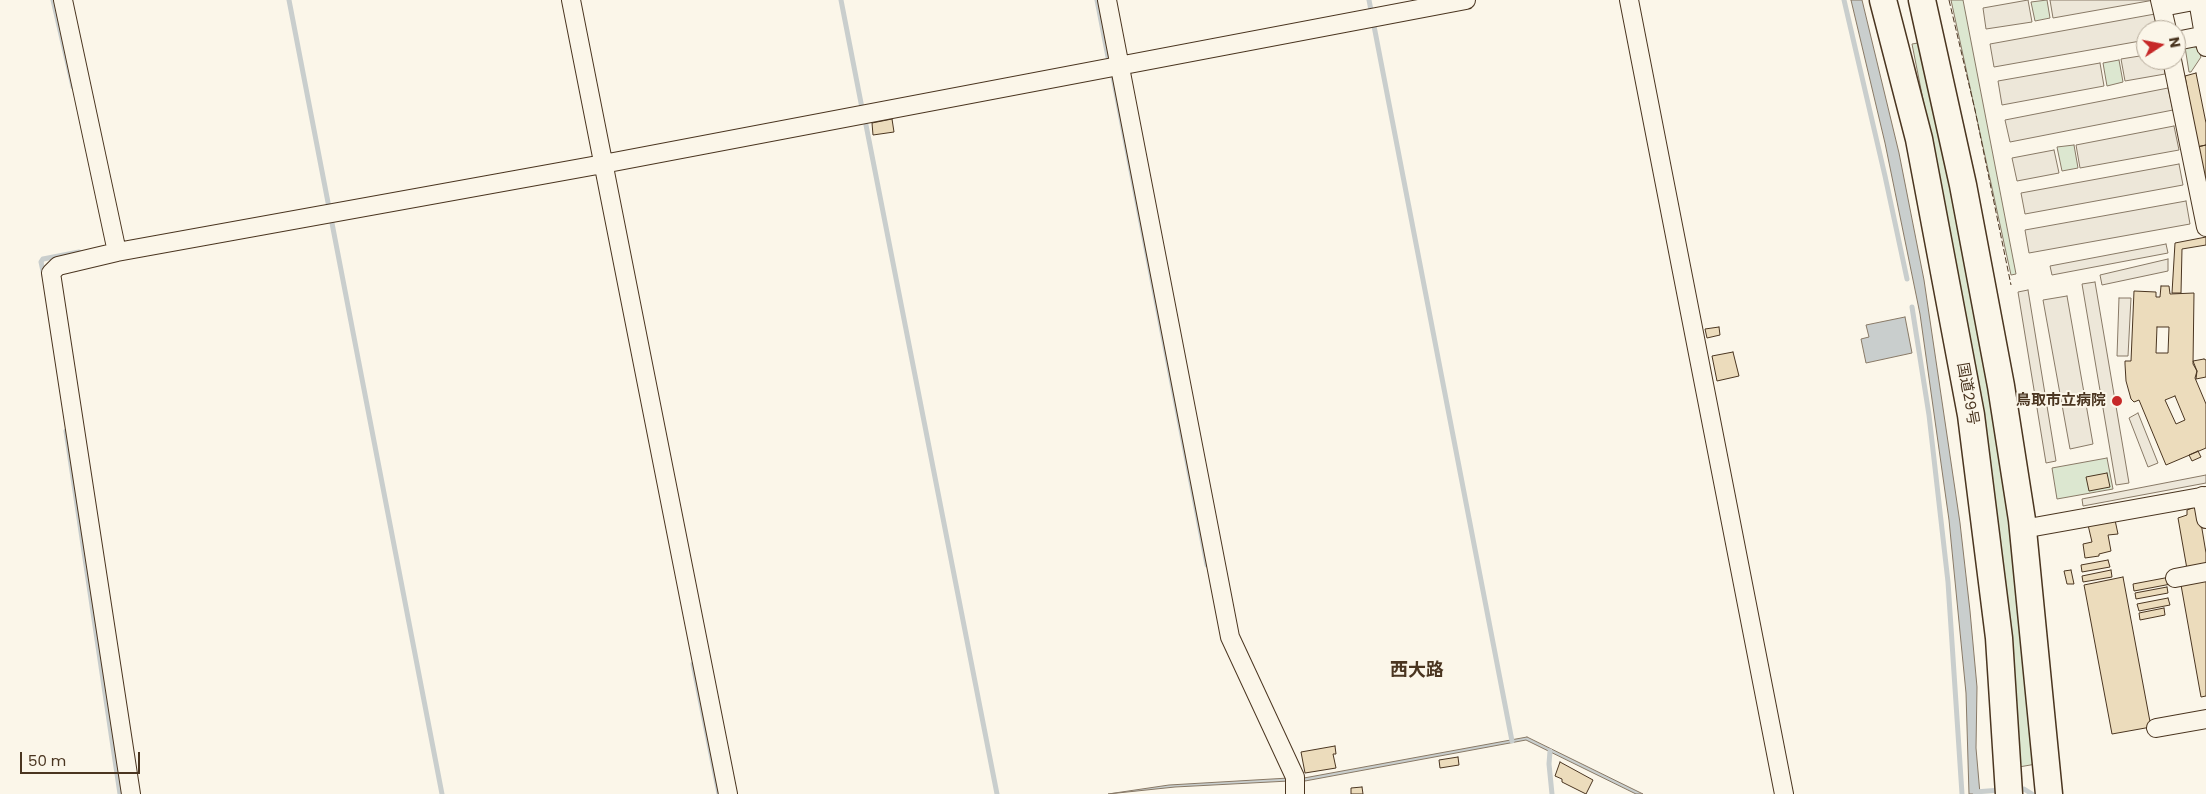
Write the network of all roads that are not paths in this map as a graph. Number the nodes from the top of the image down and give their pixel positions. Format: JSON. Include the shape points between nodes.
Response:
{"nodes":[{"id":1,"x":63,"y":0,"type":"edge"},
{"id":2,"x":571,"y":0,"type":"edge"},
{"id":3,"x":1107,"y":0,"type":"edge"},
{"id":4,"x":1466,"y":0,"type":"edge"},
{"id":5,"x":1629,"y":0,"type":"edge"},
{"id":6,"x":1883,"y":0,"type":"edge"},
{"id":7,"x":1922,"y":0,"type":"edge"},
{"id":8,"x":2198,"y":0,"type":"edge"},
{"id":9,"x":2161,"y":3,"type":"edge"},
{"id":10,"x":2164,"y":20,"type":"edge"},
{"id":11,"x":2205,"y":39,"type":"edge"},
{"id":12,"x":2186,"y":40,"type":"edge"},
{"id":13,"x":1120,"y":66,"type":"junction"},
{"id":14,"x":2174,"y":70,"type":"edge"},
{"id":15,"x":603,"y":164,"type":"junction"},
{"id":16,"x":2206,"y":227,"type":"edge"},
{"id":17,"x":117,"y":252,"type":"junction"},
{"id":18,"x":2204,"y":496,"type":"edge"},
{"id":19,"x":2206,"y":519,"type":"edge"},
{"id":20,"x":2023,"y":529,"type":"junction"},
{"id":21,"x":2206,"y":572,"type":"edge"},
{"id":22,"x":2175,"y":578,"type":"dead end"},
{"id":23,"x":2206,"y":719,"type":"edge"},
{"id":24,"x":2156,"y":728,"type":"dead end"},
{"id":25,"x":2048,"y":788,"type":"edge"},
{"id":26,"x":2009,"y":791,"type":"edge"},
{"id":27,"x":130,"y":794,"type":"edge"},
{"id":28,"x":728,"y":794,"type":"edge"},
{"id":29,"x":1294,"y":794,"type":"edge"},
{"id":30,"x":1784,"y":794,"type":"edge"}],
"edges":[{"from":1,"to":17,"type":"street"},
{"from":2,"to":15,"type":"street"},
{"from":3,"to":13,"type":"street"},
{"from":4,"to":13,"type":"street"},
{"from":5,"to":30,"type":"street"},
{"from":6,"to":26,"type":"highway","name":"国道29号","via":[[1919,139],[1971,415],[1999,638]]},
{"from":7,"to":20,"type":"highway","via":[[1963,185],[2001,386]]},
{"from":8,"to":9,"type":"street"},
{"from":8,"to":11,"type":"street"},
{"from":9,"to":10,"type":"street"},
{"from":11,"to":12,"type":"street"},
{"from":13,"to":15,"type":"street"},
{"from":13,"to":29,"type":"street","via":[[1230,637],[1295,777]]},
{"from":14,"to":16,"type":"street"},
{"from":15,"to":17,"type":"street"},
{"from":15,"to":28,"type":"street"},
{"from":17,"to":27,"type":"street","via":[[58,266],[52,273]]},
{"from":18,"to":19,"type":"street"},
{"from":18,"to":20,"type":"street"},
{"from":20,"to":25,"type":"highway"},
{"from":21,"to":22,"type":"street"},
{"from":23,"to":24,"type":"street"}]}
